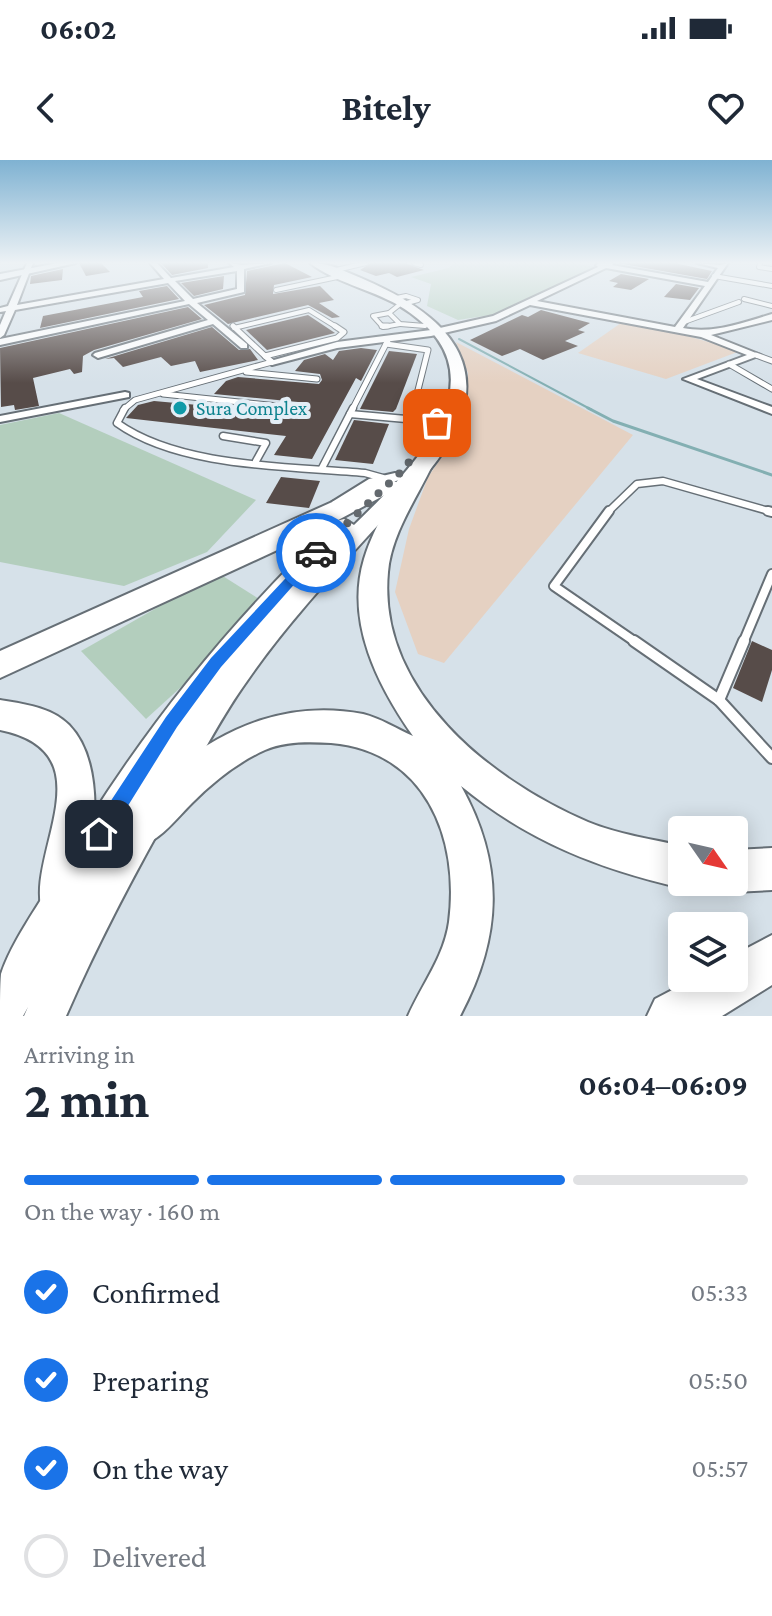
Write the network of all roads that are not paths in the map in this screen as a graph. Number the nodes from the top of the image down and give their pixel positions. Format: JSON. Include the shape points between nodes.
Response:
{"nodes":[{"id":1,"x":14,"y":303,"type":"edge"},
{"id":2,"x":36,"y":303,"type":"edge"},
{"id":3,"x":186,"y":303,"type":"edge"},
{"id":4,"x":192,"y":303,"type":"edge"},
{"id":5,"x":392,"y":303,"type":"edge"},
{"id":6,"x":532,"y":303,"type":"edge"},
{"id":7,"x":539,"y":303,"type":"edge"},
{"id":8,"x":540,"y":303,"type":"edge"},
{"id":9,"x":697,"y":303,"type":"edge"},
{"id":10,"x":735,"y":303,"type":"edge"},
{"id":11,"x":396,"y":305,"type":"junction"},
{"id":12,"x":12,"y":307,"type":"junction"},
{"id":13,"x":0,"y":310,"type":"edge"},
{"id":14,"x":772,"y":315,"type":"edge"},
{"id":15,"x":215,"y":321,"type":"junction"},
{"id":16,"x":400,"y":324,"type":"junction"},
{"id":17,"x":750,"y":325,"type":"junction"},
{"id":18,"x":683,"y":327,"type":"junction"},
{"id":19,"x":432,"y":330,"type":"junction"},
{"id":20,"x":772,"y":331,"type":"edge"},
{"id":21,"x":700,"y":334,"type":"junction"},
{"id":22,"x":0,"y":335,"type":"edge"},
{"id":23,"x":387,"y":341,"type":"junction"},
{"id":24,"x":0,"y":342,"type":"edge"},
{"id":25,"x":244,"y":346,"type":"dead end"},
{"id":26,"x":98,"y":355,"type":"dead end"},
{"id":27,"x":756,"y":355,"type":"junction"},
{"id":28,"x":268,"y":359,"type":"junction"},
{"id":29,"x":772,"y":361,"type":"edge"},
{"id":30,"x":729,"y":364,"type":"junction"},
{"id":31,"x":240,"y":372,"type":"junction"},
{"id":32,"x":317,"y":379,"type":"dead end"},
{"id":33,"x":772,"y":389,"type":"edge"},
{"id":34,"x":155,"y":393,"type":"junction"},
{"id":35,"x":125,"y":395,"type":"dead end"},
{"id":36,"x":297,"y":408,"type":"dead end"},
{"id":37,"x":772,"y":411,"type":"edge"},
{"id":38,"x":350,"y":414,"type":"junction"},
{"id":39,"x":0,"y":419,"type":"edge"},
{"id":40,"x":223,"y":436,"type":"dead end"},
{"id":41,"x":256,"y":461,"type":"junction"},
{"id":42,"x":322,"y":468,"type":"junction"},
{"id":43,"x":397,"y":476,"type":"junction"},
{"id":44,"x":772,"y":512,"type":"edge"},
{"id":45,"x":772,"y":574,"type":"edge"},
{"id":46,"x":302,"y":580,"type":"junction"},
{"id":47,"x":0,"y":653,"type":"edge"},
{"id":48,"x":0,"y":665,"type":"edge"},
{"id":49,"x":719,"y":700,"type":"junction"},
{"id":50,"x":0,"y":715,"type":"edge"},
{"id":51,"x":772,"y":758,"type":"edge"},
{"id":52,"x":142,"y":826,"type":"junction"},
{"id":53,"x":668,"y":863,"type":"edge"},
{"id":54,"x":772,"y":869,"type":"edge"},
{"id":55,"x":748,"y":870,"type":"edge"},
{"id":56,"x":59,"y":901,"type":"junction"},
{"id":57,"x":772,"y":958,"type":"edge"},
{"id":58,"x":1,"y":1016,"type":"edge"},
{"id":59,"x":45,"y":1016,"type":"edge"},
{"id":60,"x":433,"y":1016,"type":"edge"},
{"id":61,"x":672,"y":1016,"type":"edge"}],
"edges":[{"from":1,"to":12,"type":"street"},
{"from":2,"to":12,"type":"street"},
{"from":3,"to":24,"type":"street"},
{"from":4,"to":15,"type":"street"},
{"from":5,"to":11,"type":"main road"},
{"from":6,"to":19,"type":"street","via":[[509,315]]},
{"from":7,"to":21,"type":"street"},
{"from":8,"to":18,"type":"street"},
{"from":9,"to":18,"type":"street"},
{"from":10,"to":18,"type":"lane"},
{"from":11,"to":16,"type":"lane"},
{"from":11,"to":16,"type":"lane","via":[[373,316],[383,327]]},
{"from":11,"to":19,"type":"main road"},
{"from":12,"to":13,"type":"street"},
{"from":12,"to":22,"type":"street"},
{"from":14,"to":17,"type":"street"},
{"from":14,"to":18,"type":"street","via":[[717,329]]},
{"from":15,"to":25,"type":"street"},
{"from":15,"to":26,"type":"street"},
{"from":16,"to":19,"type":"lane"},
{"from":17,"to":20,"type":"street"},
{"from":17,"to":21,"type":"street"},
{"from":18,"to":21,"type":"street"},
{"from":19,"to":23,"type":"street"},
{"from":19,"to":43,"type":"main road","via":[[445,365],[445,401],[437,423]]},
{"from":19,"to":43,"type":"main road","via":[[453,358],[457,392],[450,421]]},
{"from":21,"to":27,"type":"street"},
{"from":23,"to":28,"type":"street"},
{"from":23,"to":38,"type":"lane"},
{"from":23,"to":38,"type":"lane","via":[[428,350],[412,415],[406,419]]},
{"from":27,"to":29,"type":"lane"},
{"from":27,"to":30,"type":"street"},
{"from":28,"to":28,"type":"lane","via":[[337,338],[344,332],[309,310],[233,326]]},
{"from":28,"to":31,"type":"lane"},
{"from":30,"to":33,"type":"lane"},
{"from":30,"to":37,"type":"street","via":[[688,379]]},
{"from":31,"to":32,"type":"lane"},
{"from":31,"to":34,"type":"lane"},
{"from":34,"to":36,"type":"lane"},
{"from":34,"to":41,"type":"lane","via":[[135,400],[120,412],[117,423],[175,449]]},
{"from":35,"to":39,"type":"street"},
{"from":38,"to":42,"type":"lane"},
{"from":40,"to":41,"type":"lane","via":[[266,443]]},
{"from":41,"to":42,"type":"lane"},
{"from":42,"to":43,"type":"lane"},
{"from":43,"to":46,"type":"main road"},
{"from":43,"to":46,"type":"main road"},
{"from":43,"to":47,"type":"street"},
{"from":43,"to":48,"type":"highway","via":[[305,527]]},
{"from":43,"to":53,"type":"highway","via":[[372,597],[388,664],[406,699],[439,742],[485,786],[576,837]]},
{"from":44,"to":49,"type":"lane","via":[[685,485],[637,484],[600,520],[555,580],[559,592]]},
{"from":45,"to":49,"type":"lane"},
{"from":46,"to":52,"type":"main road"},
{"from":46,"to":56,"type":"main road","via":[[216,663],[171,722]]},
{"from":49,"to":51,"type":"lane"},
{"from":50,"to":56,"type":"highway","via":[[34,723],[52,734],[74,766],[76,821]]},
{"from":52,"to":59,"type":"main road"},
{"from":52,"to":60,"type":"highway","via":[[192,775],[252,738],[291,727],[336,724],[380,735],[421,764],[457,811],[475,880],[461,966]]},
{"from":54,"to":55,"type":"highway"},
{"from":56,"to":58,"type":"main road"},
{"from":57,"to":61,"type":"highway"}]}
